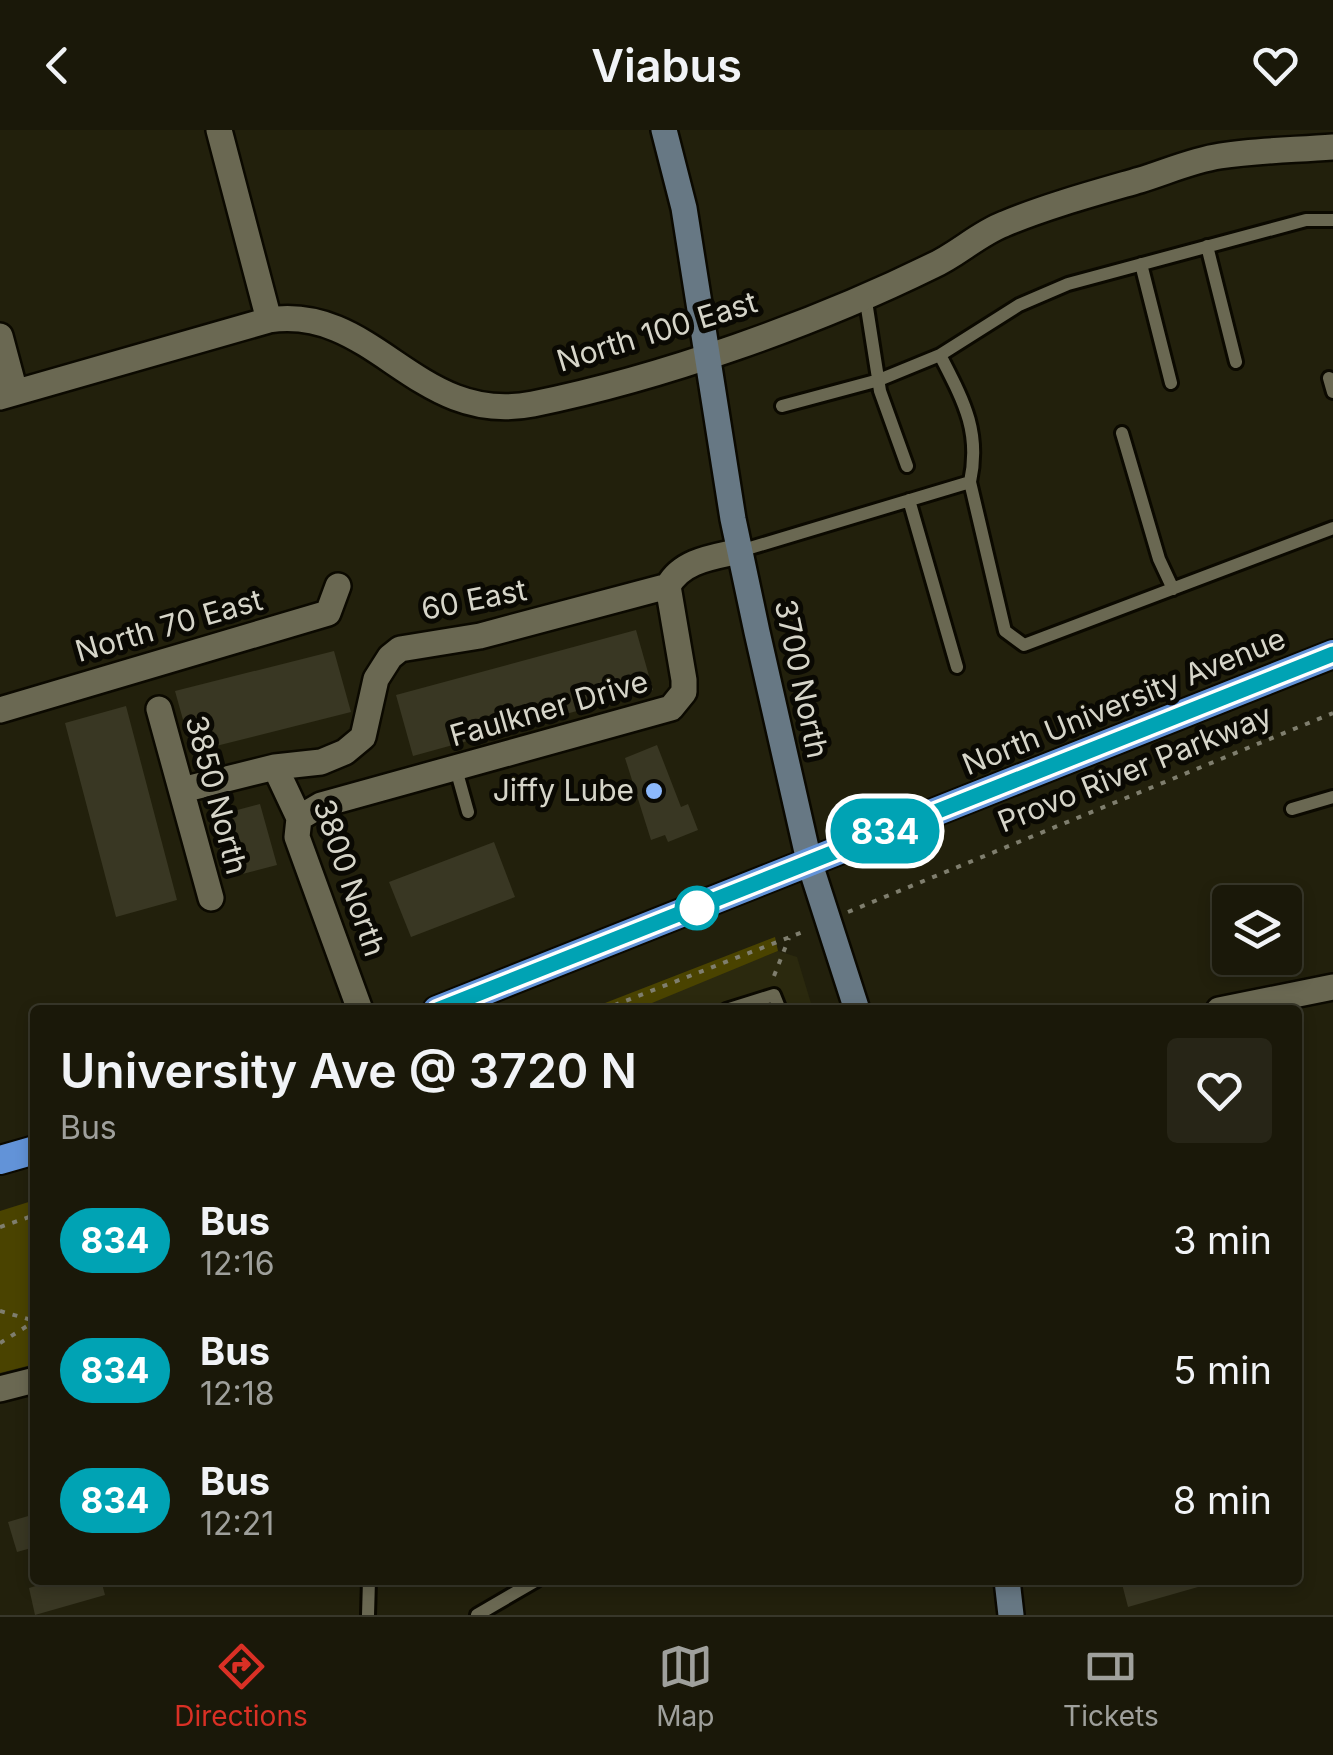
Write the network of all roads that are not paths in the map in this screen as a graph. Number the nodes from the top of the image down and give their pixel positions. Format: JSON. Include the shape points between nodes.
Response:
{"nodes":[{"id":1,"x":219,"y":130,"type":"edge"},
{"id":2,"x":664,"y":130,"type":"edge"},
{"id":3,"x":1333,"y":147,"type":"edge"},
{"id":4,"x":1333,"y":220,"type":"edge"},
{"id":5,"x":1206,"y":246,"type":"junction"},
{"id":6,"x":1141,"y":264,"type":"junction"},
{"id":7,"x":866,"y":295,"type":"junction"},
{"id":8,"x":269,"y":320,"type":"junction"},
{"id":9,"x":0,"y":336,"type":"edge"},
{"id":10,"x":940,"y":355,"type":"junction"},
{"id":11,"x":706,"y":356,"type":"junction"},
{"id":12,"x":1236,"y":362,"type":"dead end"},
{"id":13,"x":1329,"y":378,"type":"dead end"},
{"id":14,"x":879,"y":380,"type":"junction"},
{"id":15,"x":1172,"y":383,"type":"dead end"},
{"id":16,"x":1333,"y":392,"type":"edge"},
{"id":17,"x":8,"y":394,"type":"edge"},
{"id":18,"x":782,"y":406,"type":"dead end"},
{"id":19,"x":1122,"y":434,"type":"dead end"},
{"id":20,"x":906,"y":466,"type":"dead end"},
{"id":21,"x":970,"y":482,"type":"junction"},
{"id":22,"x":909,"y":500,"type":"junction"},
{"id":23,"x":1333,"y":528,"type":"edge"},
{"id":24,"x":740,"y":550,"type":"junction"},
{"id":25,"x":338,"y":586,"type":"dead end"},
{"id":26,"x":668,"y":586,"type":"junction"},
{"id":27,"x":1173,"y":588,"type":"junction"},
{"id":28,"x":1333,"y":654,"type":"edge"},
{"id":29,"x":957,"y":667,"type":"dead end"},
{"id":30,"x":159,"y":709,"type":"dead end"},
{"id":31,"x":0,"y":710,"type":"edge"},
{"id":32,"x":275,"y":767,"type":"junction"},
{"id":33,"x":456,"y":768,"type":"junction"},
{"id":34,"x":182,"y":790,"type":"junction"},
{"id":35,"x":1333,"y":797,"type":"edge"},
{"id":36,"x":1292,"y":809,"type":"dead end"},
{"id":37,"x":468,"y":812,"type":"dead end"},
{"id":38,"x":299,"y":818,"type":"junction"},
{"id":39,"x":809,"y":862,"type":"junction"},
{"id":40,"x":211,"y":898,"type":"dead end"},
{"id":41,"x":1333,"y":988,"type":"edge"},
{"id":42,"x":358,"y":1005,"type":"edge"},
{"id":43,"x":450,"y":1005,"type":"edge"},
{"id":44,"x":742,"y":1005,"type":"edge"},
{"id":45,"x":778,"y":1005,"type":"edge"},
{"id":46,"x":855,"y":1005,"type":"edge"},
{"id":47,"x":1245,"y":1005,"type":"edge"},
{"id":48,"x":30,"y":1151,"type":"edge"},
{"id":49,"x":0,"y":1160,"type":"edge"},
{"id":50,"x":30,"y":1381,"type":"edge"},
{"id":51,"x":0,"y":1389,"type":"edge"},
{"id":52,"x":370,"y":1585,"type":"edge"},
{"id":53,"x":528,"y":1585,"type":"edge"},
{"id":54,"x":1008,"y":1585,"type":"edge"},
{"id":55,"x":368,"y":1615,"type":"edge"},
{"id":56,"x":477,"y":1615,"type":"edge"},
{"id":57,"x":1011,"y":1615,"type":"edge"}],
"edges":[{"from":1,"to":8,"type":"street"},
{"from":2,"to":11,"type":"main road","name":"3700 North","via":[[684,208]]},
{"from":3,"to":7,"type":"street","name":"North 100 East","via":[[1218,156],[1099,192],[1001,225],[935,266]]},
{"from":4,"to":5,"type":"lane","via":[[1306,220]]},
{"from":5,"to":6,"type":"lane"},
{"from":5,"to":12,"type":"lane"},
{"from":6,"to":10,"type":"lane","via":[[1019,305]]},
{"from":6,"to":15,"type":"lane"},
{"from":7,"to":11,"type":"street","name":"North 100 East"},
{"from":7,"to":14,"type":"lane"},
{"from":8,"to":11,"type":"street","name":"North 100 East","via":[[322,322],[436,391],[490,408],[536,403]]},
{"from":8,"to":17,"type":"street","name":"North 100 East"},
{"from":9,"to":17,"type":"street"},
{"from":10,"to":14,"type":"lane"},
{"from":10,"to":21,"type":"lane","via":[[963,399],[977,450]]},
{"from":11,"to":24,"type":"main road","name":"3700 North"},
{"from":13,"to":16,"type":"lane"},
{"from":14,"to":18,"type":"lane"},
{"from":14,"to":20,"type":"lane"},
{"from":19,"to":27,"type":"lane"},
{"from":21,"to":22,"type":"lane"},
{"from":21,"to":27,"type":"lane","via":[[1006,631],[1024,645]]},
{"from":22,"to":24,"type":"lane"},
{"from":22,"to":29,"type":"lane"},
{"from":23,"to":27,"type":"lane"},
{"from":24,"to":26,"type":"street","via":[[690,564]]},
{"from":24,"to":39,"type":"main road","name":"3700 North"},
{"from":25,"to":31,"type":"street","name":"North 70 East","via":[[328,613]]},
{"from":26,"to":32,"type":"street","name":"60 East","via":[[480,636],[400,649],[376,679],[368,724],[356,744],[334,758]]},
{"from":26,"to":33,"type":"street","name":"Faulkner Drive","via":[[684,680],[684,692],[671,708]]},
{"from":28,"to":39,"type":"highway","name":"North University Avenue"},
{"from":30,"to":34,"type":"street","name":"3850 North"},
{"from":32,"to":34,"type":"street","name":"60 East"},
{"from":32,"to":38,"type":"street","name":"3800 North"},
{"from":33,"to":37,"type":"lane"},
{"from":33,"to":38,"type":"street","name":"Faulkner Drive","via":[[322,805]]},
{"from":34,"to":40,"type":"street","name":"3850 North"},
{"from":35,"to":36,"type":"lane"},
{"from":38,"to":42,"type":"street","name":"3800 North","via":[[297,837]]},
{"from":39,"to":43,"type":"highway","name":"North University Avenue"},
{"from":39,"to":46,"type":"main road","name":"3700 North"},
{"from":41,"to":47,"type":"street"},
{"from":44,"to":45,"type":"lane","via":[[774,995]]},
{"from":48,"to":49,"type":"highway"},
{"from":50,"to":51,"type":"street"},
{"from":52,"to":55,"type":"lane"},
{"from":53,"to":56,"type":"lane"},
{"from":54,"to":57,"type":"main road"}]}
